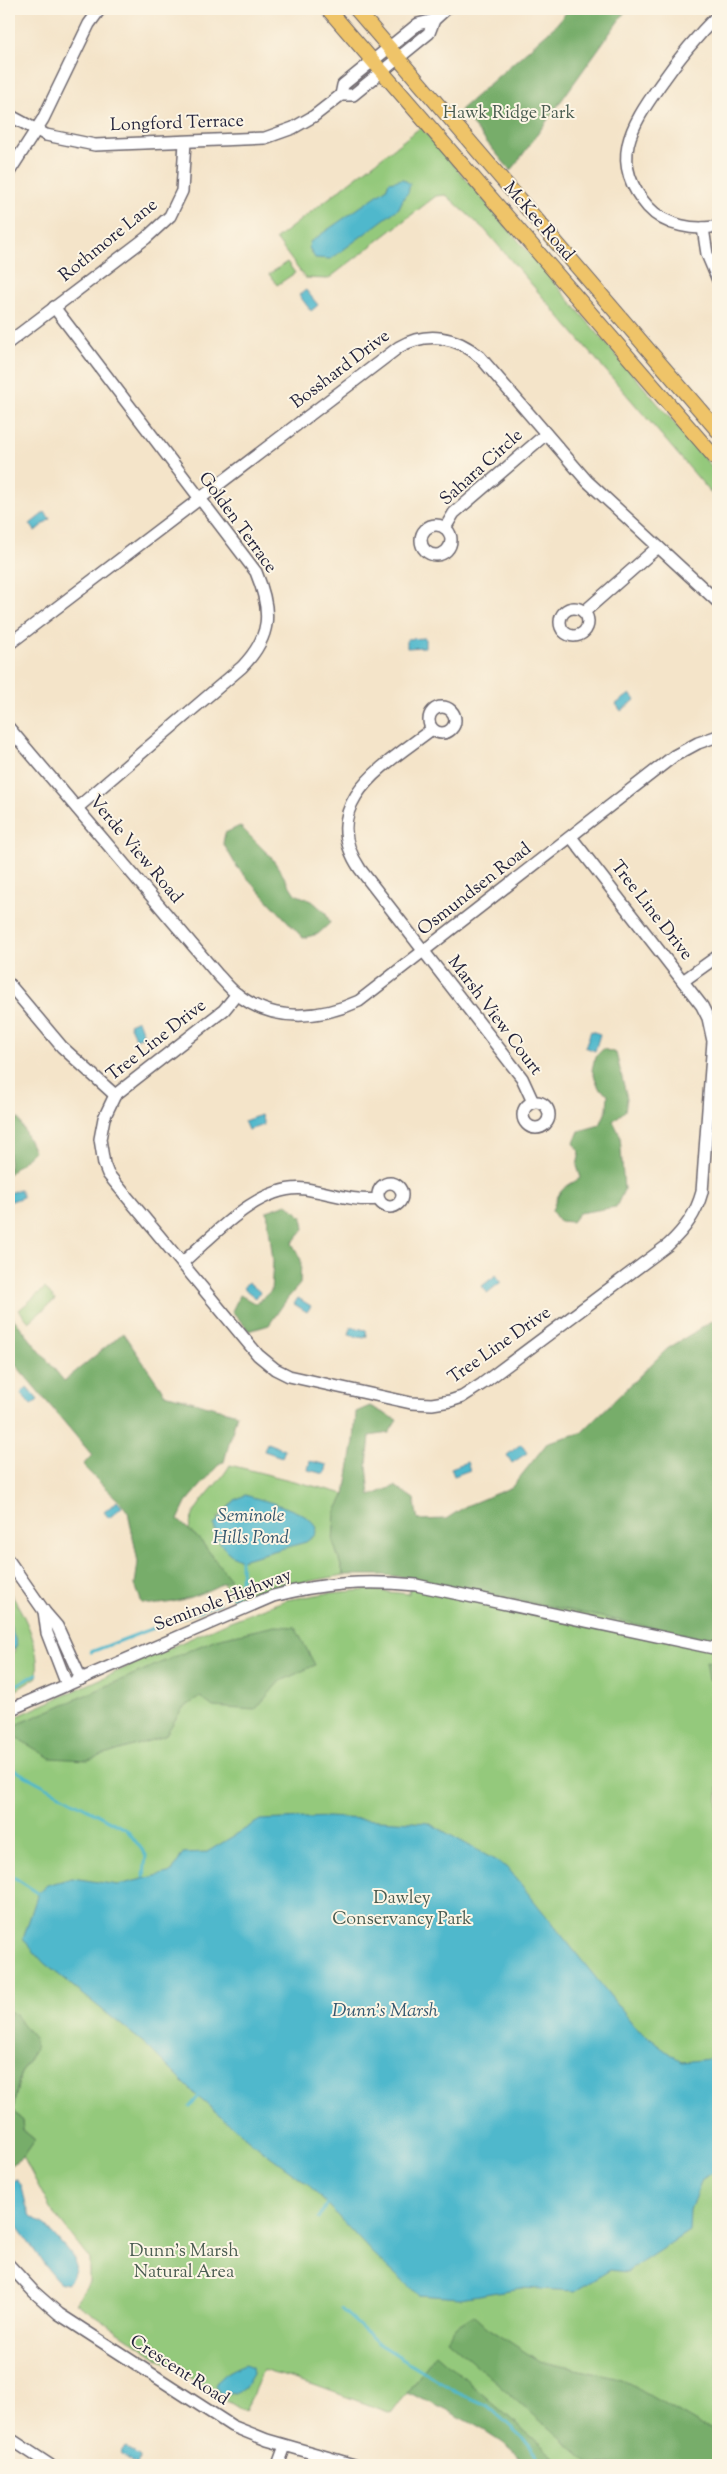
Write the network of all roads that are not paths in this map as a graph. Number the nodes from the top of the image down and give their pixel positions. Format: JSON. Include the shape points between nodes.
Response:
{"nodes":[{"id":1,"x":100,"y":9,"type":"edge"},
{"id":2,"x":328,"y":9,"type":"edge"},
{"id":3,"x":356,"y":9,"type":"edge"},
{"id":4,"x":446,"y":9,"type":"edge"},
{"id":5,"x":718,"y":15,"type":"edge"},
{"id":6,"x":434,"y":20,"type":"junction"},
{"id":7,"x":388,"y":47,"type":"junction"},
{"id":8,"x":398,"y":58,"type":"junction"},
{"id":9,"x":372,"y":60,"type":"junction"},
{"id":10,"x":382,"y":71,"type":"junction"},
{"id":11,"x":341,"y":95,"type":"junction"},
{"id":12,"x":9,"y":116,"type":"edge"},
{"id":13,"x":37,"y":131,"type":"junction"},
{"id":14,"x":185,"y":142,"type":"junction"},
{"id":15,"x":9,"y":172,"type":"edge"},
{"id":16,"x":718,"y":226,"type":"edge"},
{"id":17,"x":703,"y":228,"type":"junction"},
{"id":18,"x":718,"y":280,"type":"edge"},
{"id":19,"x":54,"y":307,"type":"junction"},
{"id":20,"x":9,"y":342,"type":"edge"},
{"id":21,"x":718,"y":431,"type":"edge"},
{"id":22,"x":546,"y":434,"type":"junction"},
{"id":23,"x":718,"y":461,"type":"edge"},
{"id":24,"x":200,"y":499,"type":"junction"},
{"id":25,"x":445,"y":528,"type":"dead end"},
{"id":26,"x":658,"y":547,"type":"junction"},
{"id":27,"x":718,"y":602,"type":"edge"},
{"id":28,"x":584,"y":612,"type":"dead end"},
{"id":29,"x":9,"y":644,"type":"edge"},
{"id":30,"x":9,"y":728,"type":"edge"},
{"id":31,"x":432,"y":728,"type":"dead end"},
{"id":32,"x":718,"y":736,"type":"edge"},
{"id":33,"x":76,"y":808,"type":"junction"},
{"id":34,"x":571,"y":837,"type":"junction"},
{"id":35,"x":424,"y":952,"type":"junction"},
{"id":36,"x":718,"y":956,"type":"edge"},
{"id":37,"x":683,"y":981,"type":"junction"},
{"id":38,"x":9,"y":984,"type":"edge"},
{"id":39,"x":237,"y":994,"type":"junction"},
{"id":40,"x":115,"y":1095,"type":"junction"},
{"id":41,"x":532,"y":1102,"type":"dead end"},
{"id":42,"x":713,"y":1128,"type":"edge"},
{"id":43,"x":378,"y":1199,"type":"dead end"},
{"id":44,"x":182,"y":1262,"type":"junction"},
{"id":45,"x":9,"y":1560,"type":"edge"},
{"id":46,"x":44,"y":1611,"type":"junction"},
{"id":47,"x":718,"y":1649,"type":"edge"},
{"id":48,"x":81,"y":1679,"type":"junction"},
{"id":49,"x":67,"y":1685,"type":"junction"},
{"id":50,"x":9,"y":1710,"type":"edge"},
{"id":51,"x":9,"y":2265,"type":"edge"},
{"id":52,"x":9,"y":2438,"type":"edge"},
{"id":53,"x":285,"y":2446,"type":"junction"},
{"id":54,"x":50,"y":2465,"type":"edge"},
{"id":55,"x":278,"y":2465,"type":"edge"},
{"id":56,"x":354,"y":2465,"type":"edge"}],
"edges":[{"from":1,"to":13,"type":"street","via":[[89,24]]},
{"from":2,"to":9,"type":"main road","name":"McKee Road"},
{"from":3,"to":7,"type":"main road","name":"McKee Road"},
{"from":4,"to":6,"type":"street"},
{"from":5,"to":17,"type":"street","via":[[680,56],[638,117],[627,147],[630,178],[651,210],[673,223]]},
{"from":6,"to":7,"type":"street","name":"Longford Terrace","via":[[418,24]]},
{"from":6,"to":8,"type":"street","name":"Longford Terrace","via":[[429,33]]},
{"from":7,"to":8,"type":"main road","name":"McKee Road"},
{"from":7,"to":9,"type":"street","name":"Longford Terrace"},
{"from":8,"to":10,"type":"street","name":"Longford Terrace"},
{"from":8,"to":21,"type":"main road","name":"McKee Road"},
{"from":9,"to":10,"type":"main road","name":"McKee Road"},
{"from":9,"to":11,"type":"street","name":"Longford Terrace","via":[[342,85]]},
{"from":10,"to":11,"type":"street","name":"Longford Terrace","via":[[353,95]]},
{"from":10,"to":23,"type":"main road","name":"McKee Road"},
{"from":11,"to":14,"type":"street","name":"Longford Terrace","via":[[307,120],[265,138]]},
{"from":12,"to":13,"type":"street","name":"Longford Terrace"},
{"from":13,"to":14,"type":"street","name":"Longford Terrace","via":[[57,139],[95,145]]},
{"from":13,"to":15,"type":"street"},
{"from":14,"to":19,"type":"street","name":"Rothmore Lane","via":[[182,191],[170,216]]},
{"from":16,"to":17,"type":"street"},
{"from":17,"to":18,"type":"street","via":[[707,254]]},
{"from":19,"to":20,"type":"street","name":"Rothmore Lane"},
{"from":19,"to":24,"type":"street","name":"Golden Terrace"},
{"from":22,"to":24,"type":"street","name":"Bosshard Drive","via":[[472,350],[448,338],[431,337],[398,347]]},
{"from":22,"to":25,"type":"street","name":"Sahara Circle","via":[[454,513]]},
{"from":22,"to":26,"type":"street","name":"Bosshard Drive","via":[[593,488]]},
{"from":24,"to":29,"type":"street","name":"Bosshard Drive"},
{"from":24,"to":33,"type":"street","name":"Golden Terrace","via":[[256,572],[266,595],[268,614],[265,632],[256,653],[242,667]]},
{"from":26,"to":27,"type":"street","name":"Bosshard Drive"},
{"from":26,"to":28,"type":"street"},
{"from":30,"to":33,"type":"street","name":"Verde View Road"},
{"from":31,"to":35,"type":"street","name":"Marsh View Court","via":[[360,788],[349,805],[346,832],[352,856]]},
{"from":32,"to":34,"type":"street","name":"Osmundsen Road","via":[[674,756]]},
{"from":33,"to":39,"type":"street","name":"Verde View Road"},
{"from":34,"to":35,"type":"street","name":"Osmundsen Road"},
{"from":34,"to":37,"type":"street","name":"Tree Line Drive"},
{"from":35,"to":39,"type":"street","name":"Osmundsen Road","via":[[360,1000],[323,1014],[279,1013]]},
{"from":35,"to":41,"type":"street","name":"Marsh View Court","via":[[522,1078]]},
{"from":36,"to":37,"type":"street"},
{"from":37,"to":42,"type":"street","name":"Tree Line Drive","via":[[702,1006],[712,1030]]},
{"from":38,"to":40,"type":"street","via":[[62,1047]]},
{"from":39,"to":40,"type":"street","name":"Tree Line Drive","via":[[224,1010]]},
{"from":40,"to":44,"type":"street","name":"Tree Line Drive","via":[[101,1128],[100,1149],[104,1164],[116,1185]]},
{"from":42,"to":44,"type":"street","name":"Tree Line Drive","via":[[699,1204],[681,1234],[482,1384],[450,1401],[411,1403],[304,1380],[275,1369],[258,1355]]},
{"from":43,"to":44,"type":"street","via":[[365,1201],[299,1189],[271,1192]]},
{"from":45,"to":46,"type":"street"},
{"from":46,"to":48,"type":"street","via":[[57,1626]]},
{"from":46,"to":49,"type":"street","via":[[47,1633]]},
{"from":47,"to":48,"type":"street","name":"Seminole Highway","via":[[416,1586],[360,1582],[303,1588],[273,1596]]},
{"from":48,"to":49,"type":"street","name":"Seminole Highway"},
{"from":49,"to":50,"type":"street","name":"Seminole Highway"},
{"from":51,"to":53,"type":"street","name":"Crescent Road","via":[[59,2314],[205,2410],[232,2426]]},
{"from":52,"to":54,"type":"street"},
{"from":53,"to":55,"type":"street"},
{"from":53,"to":56,"type":"street","name":"Crescent Road"}]}
